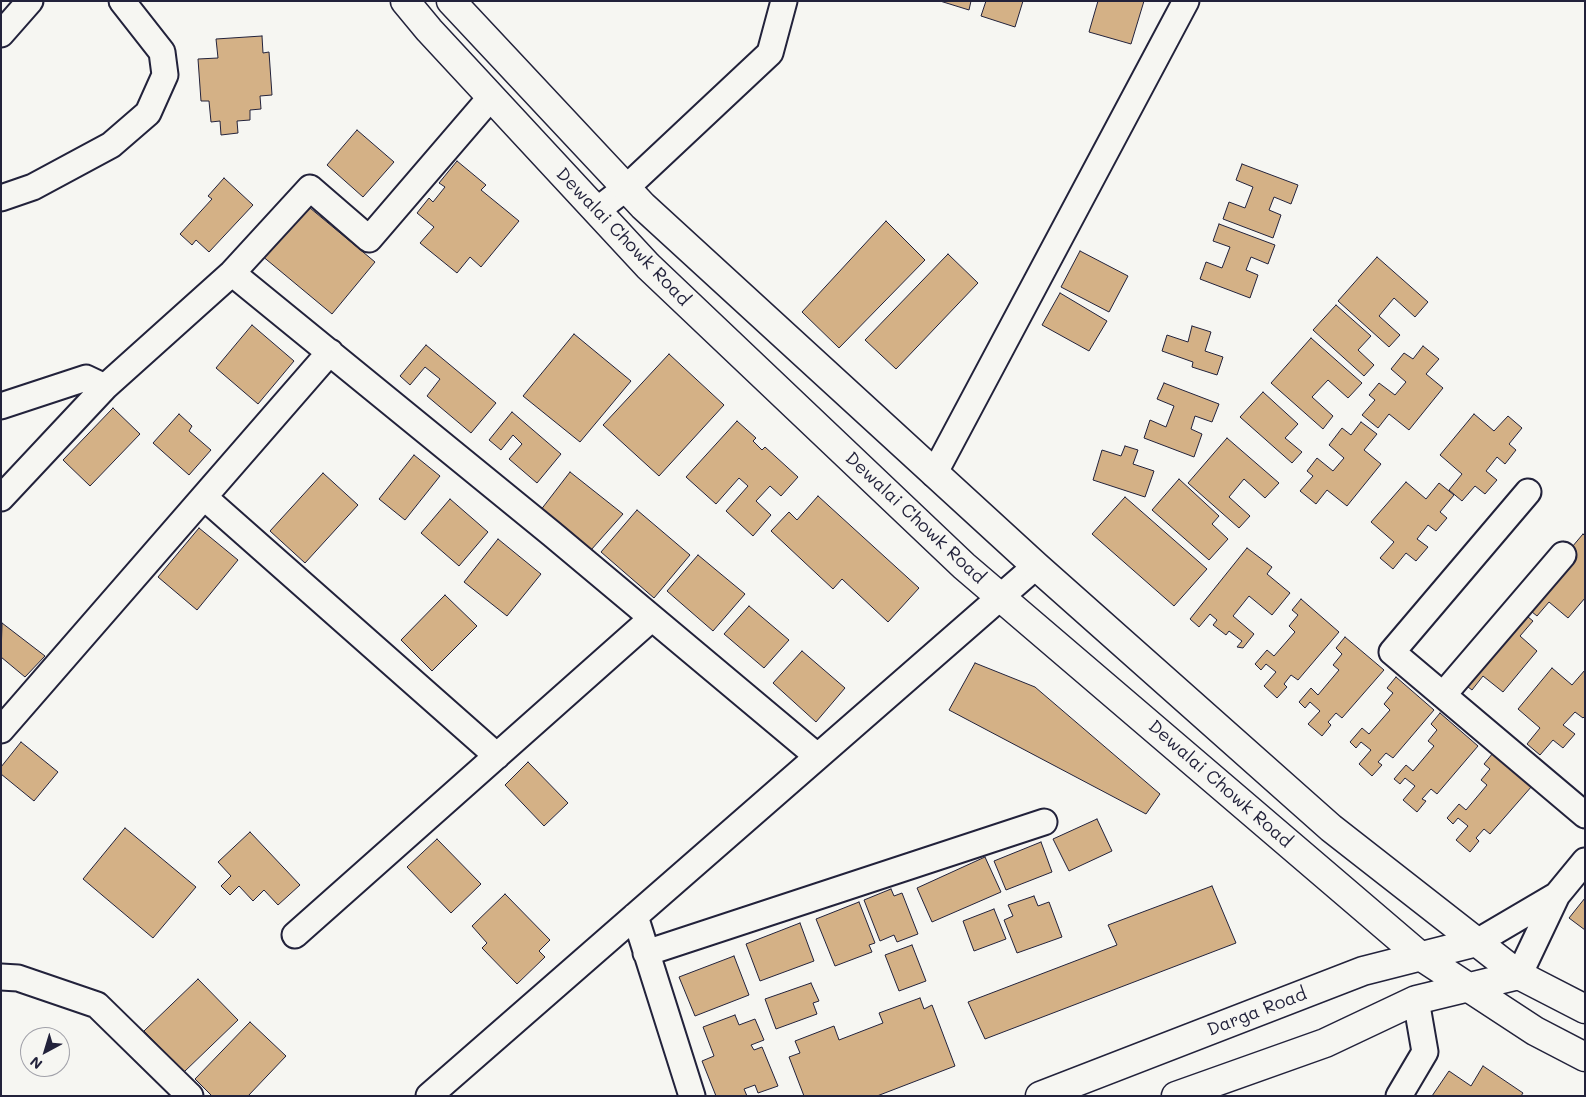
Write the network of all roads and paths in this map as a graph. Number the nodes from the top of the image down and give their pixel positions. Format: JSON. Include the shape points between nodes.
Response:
{"nodes":[{"id":1,"x":30,"y":1,"type":"edge"},
{"id":2,"x":122,"y":1,"type":"edge"},
{"id":3,"x":405,"y":1,"type":"edge"},
{"id":4,"x":451,"y":1,"type":"edge"},
{"id":5,"x":784,"y":1,"type":"edge"},
{"id":6,"x":1186,"y":1,"type":"edge"},
{"id":7,"x":1,"y":34,"type":"edge"},
{"id":8,"x":491,"y":97,"type":"junction"},
{"id":9,"x":626,"y":188,"type":"junction"},
{"id":10,"x":1,"y":198,"type":"edge"},
{"id":11,"x":596,"y":211,"type":"junction"},
{"id":12,"x":232,"y":273,"type":"junction"},
{"id":13,"x":330,"y":352,"type":"junction"},
{"id":14,"x":105,"y":386,"type":"junction"},
{"id":15,"x":1,"y":406,"type":"edge"},
{"id":16,"x":934,"y":474,"type":"junction"},
{"id":17,"x":1528,"y":492,"type":"dead end"},
{"id":18,"x":204,"y":497,"type":"junction"},
{"id":19,"x":1,"y":498,"type":"edge"},
{"id":20,"x":1563,"y":555,"type":"dead end"},
{"id":21,"x":1036,"y":566,"type":"junction"},
{"id":22,"x":1000,"y":596,"type":"junction"},
{"id":23,"x":652,"y":618,"type":"junction"},
{"id":24,"x":1443,"y":695,"type":"junction"},
{"id":25,"x":1,"y":730,"type":"edge"},
{"id":26,"x":496,"y":756,"type":"junction"},
{"id":27,"x":817,"y":756,"type":"junction"},
{"id":28,"x":1585,"y":815,"type":"edge"},
{"id":29,"x":1044,"y":822,"type":"dead end"},
{"id":30,"x":1585,"y":861,"type":"edge"},
{"id":31,"x":1557,"y":895,"type":"junction"},
{"id":32,"x":635,"y":916,"type":"junction"},
{"id":33,"x":295,"y":936,"type":"dead end"},
{"id":34,"x":1477,"y":942,"type":"junction"},
{"id":35,"x":646,"y":953,"type":"junction"},
{"id":36,"x":1419,"y":955,"type":"junction"},
{"id":37,"x":1519,"y":975,"type":"junction"},
{"id":38,"x":1,"y":977,"type":"edge"},
{"id":39,"x":1468,"y":988,"type":"junction"},
{"id":40,"x":1416,"y":1000,"type":"junction"},
{"id":41,"x":1585,"y":1009,"type":"edge"},
{"id":42,"x":1585,"y":1057,"type":"edge"},
{"id":43,"x":190,"y":1096,"type":"edge"},
{"id":44,"x":430,"y":1096,"type":"edge"},
{"id":45,"x":692,"y":1096,"type":"edge"},
{"id":46,"x":1040,"y":1096,"type":"edge"},
{"id":47,"x":1176,"y":1096,"type":"edge"},
{"id":48,"x":1399,"y":1096,"type":"edge"}],
"edges":[{"from":1,"to":7,"type":"street"},
{"from":2,"to":10,"type":"street","via":[[162,52],[165,75],[148,114],[111,144],[34,187]]},
{"from":3,"to":8,"type":"main road","name":"Dewalai Chowk Road"},
{"from":4,"to":9,"type":"main road","name":"Dewalai Chowk Road"},
{"from":5,"to":9,"type":"street","via":[[770,53]]},
{"from":6,"to":16,"type":"street"},
{"from":8,"to":11,"type":"main road","name":"Dewalai Chowk Road"},
{"from":8,"to":12,"type":"street","via":[[369,239],[310,188]]},
{"from":9,"to":11,"type":"street"},
{"from":9,"to":16,"type":"main road","name":"Dewalai Chowk Road"},
{"from":11,"to":22,"type":"main road","name":"Dewalai Chowk Road","via":[[648,266],[964,566]]},
{"from":12,"to":13,"type":"street"},
{"from":12,"to":14,"type":"street"},
{"from":13,"to":18,"type":"street"},
{"from":13,"to":23,"type":"street"},
{"from":14,"to":15,"type":"street","via":[[86,378]]},
{"from":14,"to":19,"type":"street"},
{"from":16,"to":21,"type":"main road","name":"Dewalai Chowk Road"},
{"from":17,"to":24,"type":"street","via":[[1392,652]]},
{"from":18,"to":25,"type":"street"},
{"from":18,"to":26,"type":"street"},
{"from":20,"to":24,"type":"street"},
{"from":21,"to":22,"type":"street"},
{"from":21,"to":34,"type":"main road","name":"Dewalai Chowk Road","via":[[1331,828]]},
{"from":22,"to":27,"type":"street"},
{"from":22,"to":36,"type":"main road","name":"Dewalai Chowk Road"},
{"from":23,"to":26,"type":"street"},
{"from":23,"to":27,"type":"street"},
{"from":24,"to":28,"type":"street"},
{"from":26,"to":33,"type":"street"},
{"from":27,"to":32,"type":"street"},
{"from":29,"to":35,"type":"street"},
{"from":30,"to":31,"type":"street"},
{"from":31,"to":34,"type":"street"},
{"from":31,"to":37,"type":"street"},
{"from":32,"to":35,"type":"street"},
{"from":32,"to":44,"type":"street"},
{"from":34,"to":36,"type":"main road","name":"Darga Road"},
{"from":34,"to":37,"type":"main road","name":"Dewalai Chowk Road"},
{"from":35,"to":45,"type":"street"},
{"from":36,"to":39,"type":"main road","name":"Dewalai Chowk Road"},
{"from":36,"to":46,"type":"main road","name":"Darga Road","via":[[1363,970]]},
{"from":37,"to":39,"type":"main road"},
{"from":37,"to":41,"type":"main road","name":"Dewalai Chowk Road"},
{"from":38,"to":43,"type":"street","via":[[18,978],[97,1004]]},
{"from":39,"to":40,"type":"main road"},
{"from":39,"to":42,"type":"main road","via":[[1535,1031]]},
{"from":40,"to":47,"type":"main road","via":[[1325,1042]]},
{"from":40,"to":48,"type":"street","via":[[1425,1052]]}]}
